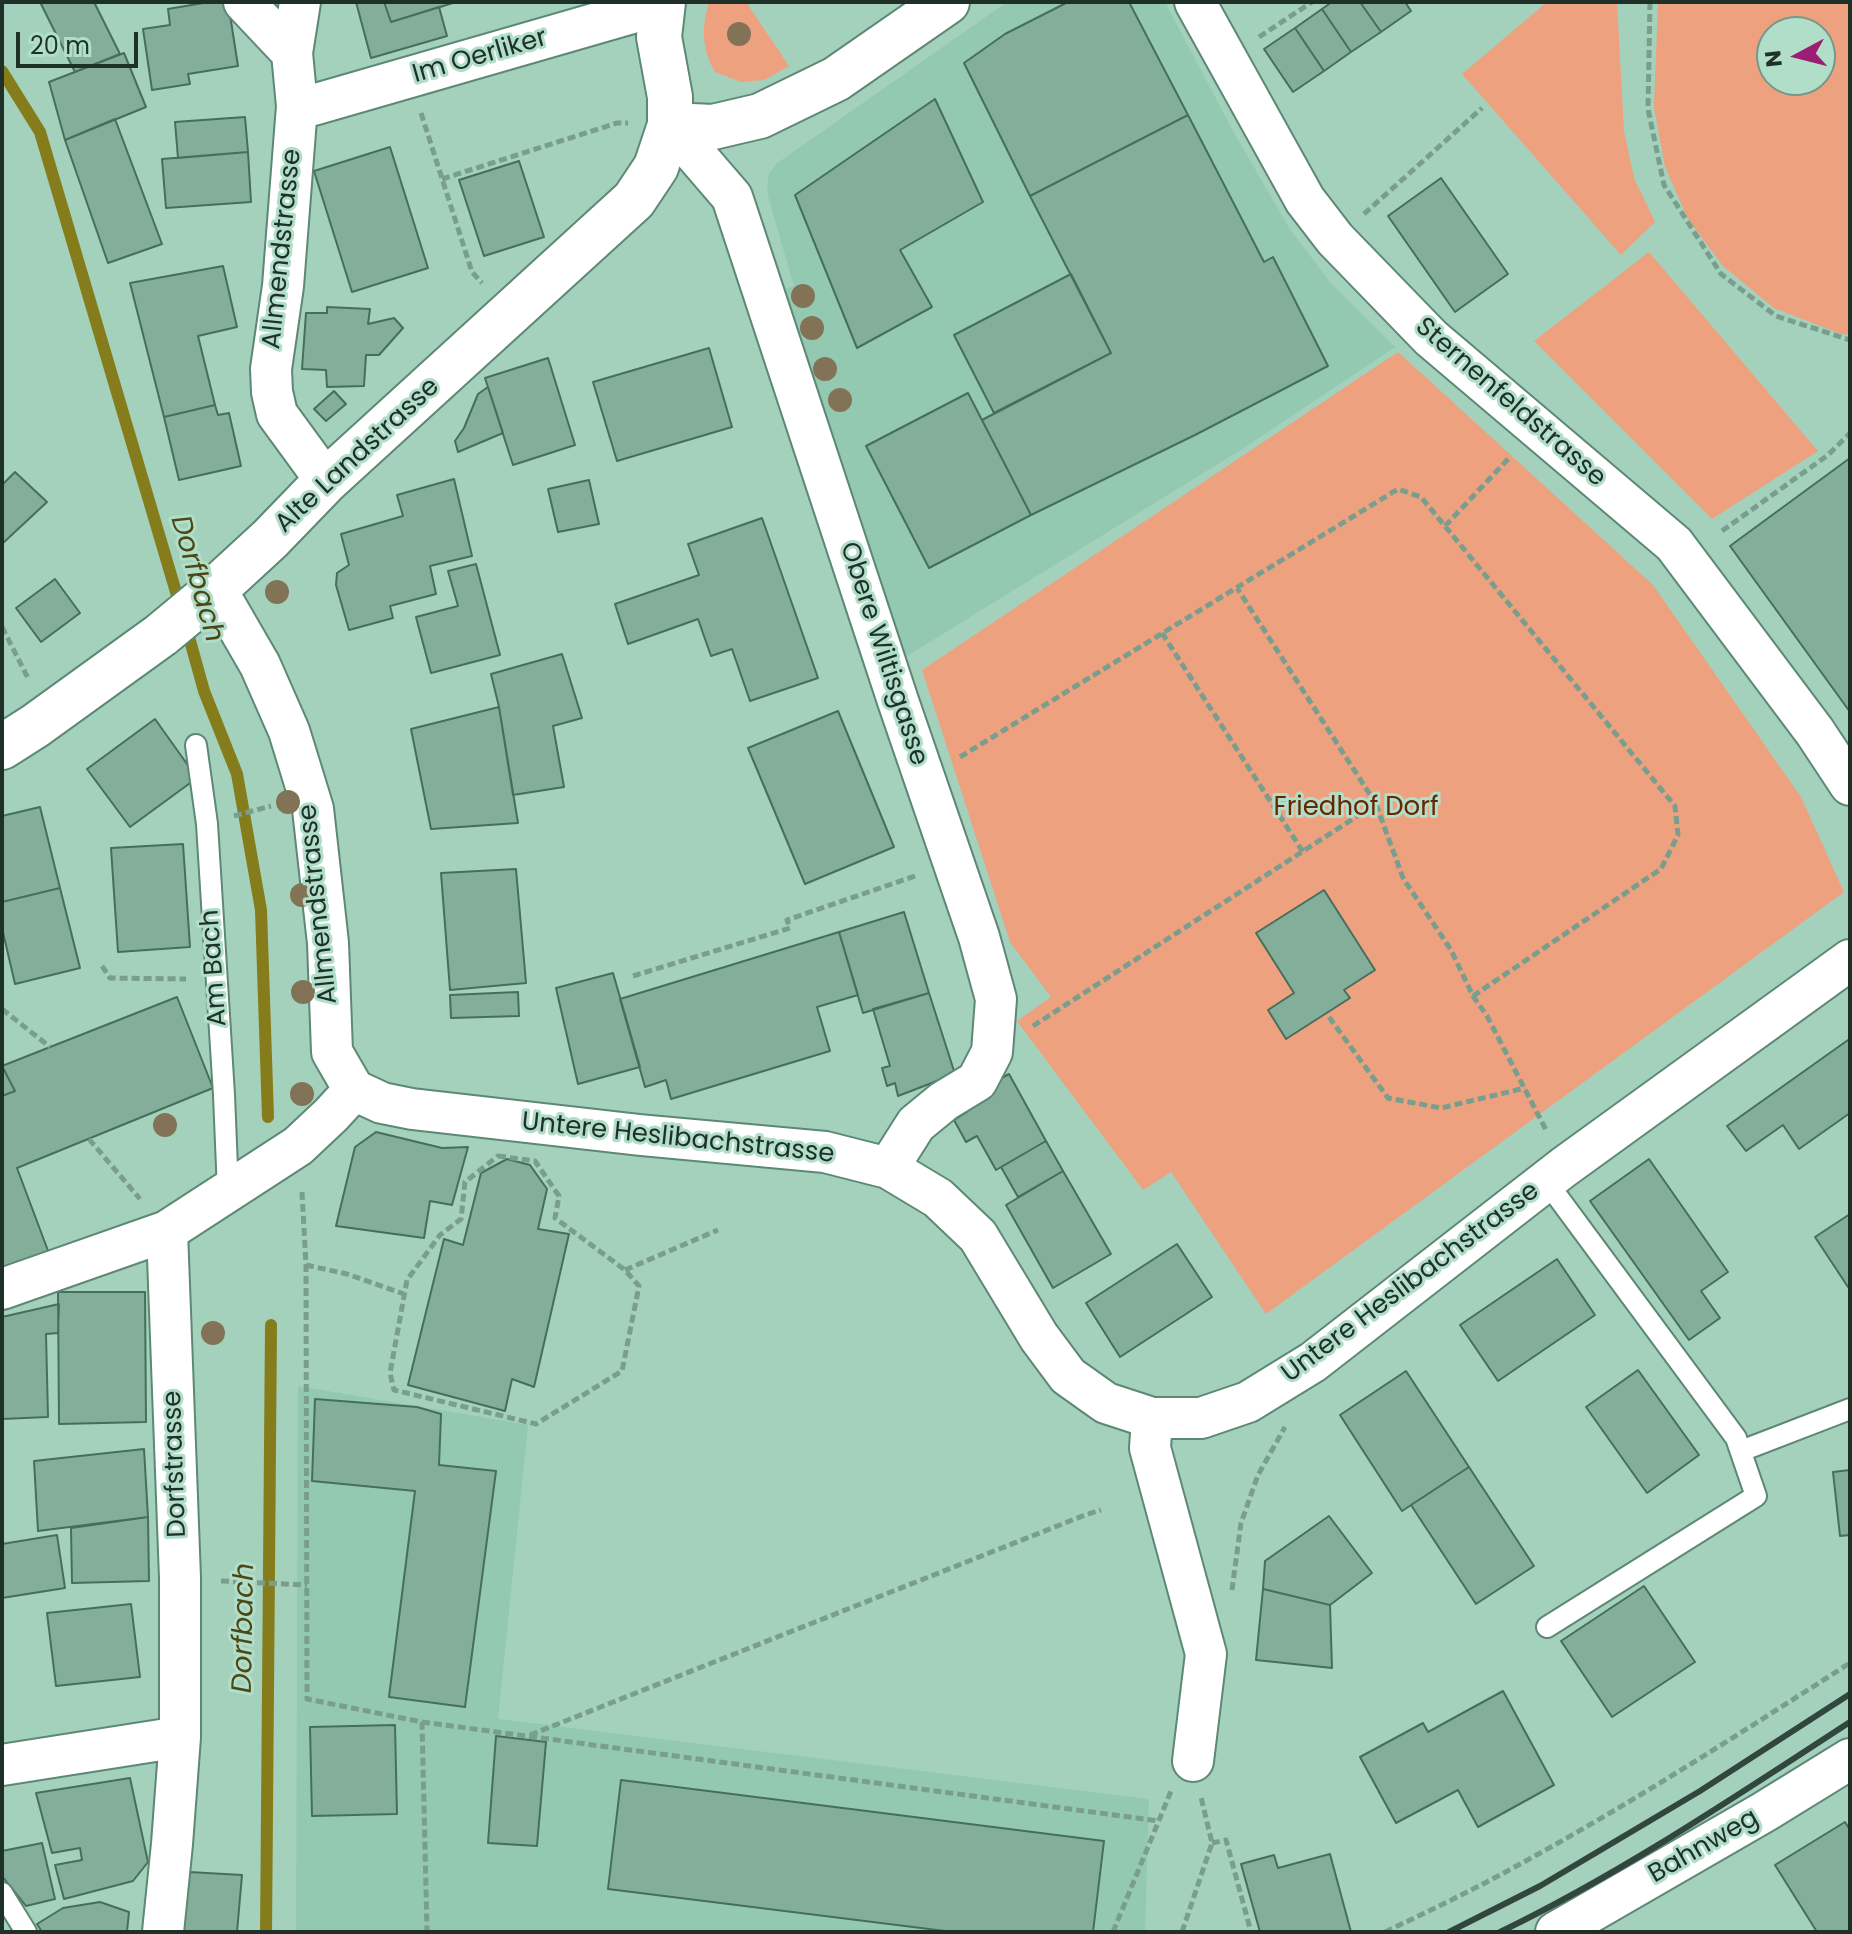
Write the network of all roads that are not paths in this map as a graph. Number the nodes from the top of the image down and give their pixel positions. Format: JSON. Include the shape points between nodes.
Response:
{"nodes":[{"id":1,"x":244,"y":2,"type":"edge"},
{"id":2,"x":300,"y":2,"type":"edge"},
{"id":3,"x":947,"y":2,"type":"edge"},
{"id":4,"x":1195,"y":2,"type":"edge"},
{"id":5,"x":663,"y":3,"type":"edge"},
{"id":6,"x":292,"y":53,"type":"junction"},
{"id":7,"x":297,"y":106,"type":"junction"},
{"id":8,"x":651,"y":124,"type":"junction"},
{"id":9,"x":326,"y":481,"type":"junction"},
{"id":10,"x":212,"y":592,"type":"junction"},
{"id":11,"x":196,"y":745,"type":"dead end"},
{"id":12,"x":2,"y":747,"type":"edge"},
{"id":13,"x":1850,"y":785,"type":"edge"},
{"id":14,"x":1850,"y":960,"type":"edge"},
{"id":15,"x":354,"y":1090,"type":"junction"},
{"id":16,"x":888,"y":1168,"type":"junction"},
{"id":17,"x":1555,"y":1174,"type":"junction"},
{"id":18,"x":228,"y":1192,"type":"junction"},
{"id":19,"x":167,"y":1231,"type":"junction"},
{"id":20,"x":2,"y":1289,"type":"edge"},
{"id":21,"x":1850,"y":1409,"type":"edge"},
{"id":22,"x":1152,"y":1418,"type":"junction"},
{"id":23,"x":1741,"y":1451,"type":"junction"},
{"id":24,"x":1547,"y":1627,"type":"dead end"},
{"id":25,"x":180,"y":1737,"type":"junction"},
{"id":26,"x":1850,"y":1759,"type":"edge"},
{"id":27,"x":1193,"y":1761,"type":"road end"},
{"id":28,"x":2,"y":1765,"type":"edge"},
{"id":29,"x":2,"y":1893,"type":"edge"},
{"id":30,"x":26,"y":1932,"type":"edge"},
{"id":31,"x":163,"y":1932,"type":"edge"},
{"id":32,"x":1556,"y":1932,"type":"edge"}],
"edges":[{"from":1,"to":6,"type":"street"},
{"from":2,"to":6,"type":"street","name":"Allmendstrasse"},
{"from":3,"to":8,"type":"street","via":[[836,79],[760,116],[713,127]]},
{"from":4,"to":13,"type":"street","name":"Sternenfeldstrasse","via":[[1305,200],[1335,239],[1431,338],[1674,544]]},
{"from":5,"to":7,"type":"street","name":"Im Oerliker"},
{"from":5,"to":8,"type":"street","via":[[659,37],[670,97]]},
{"from":6,"to":7,"type":"street","name":"Allmendstrasse"},
{"from":7,"to":9,"type":"street","name":"Allmendstrasse","via":[[272,392],[277,414]]},
{"from":8,"to":9,"type":"street","name":"Alte Landstrasse","via":[[656,167],[634,200]]},
{"from":8,"to":16,"type":"street","name":"Obere Wiltisgasse","via":[[732,197],[996,999],[992,1052],[977,1081],[916,1124]]},
{"from":9,"to":10,"type":"street","name":"Alte Landstrasse"},
{"from":10,"to":12,"type":"street","name":"Alte Landstrasse","via":[[161,635]]},
{"from":10,"to":15,"type":"street","name":"Allmendstrasse","via":[[260,665],[289,731],[313,809],[328,943],[332,1052]]},
{"from":11,"to":18,"type":"lane","name":"Am Bach","via":[[207,824]]},
{"from":14,"to":17,"type":"street","name":"Untere Heslibachstrasse"},
{"from":15,"to":16,"type":"street","name":"Untere Heslibachstrasse","via":[[412,1109],[825,1152]]},
{"from":15,"to":18,"type":"street","via":[[298,1146]]},
{"from":16,"to":22,"type":"street","name":"Untere Heslibachstrasse","via":[[938,1198],[978,1236],[1068,1376],[1106,1403]]},
{"from":17,"to":22,"type":"street","name":"Untere Heslibachstrasse","via":[[1313,1362],[1248,1402],[1201,1418]]},
{"from":17,"to":23,"type":"lane"},
{"from":18,"to":19,"type":"street"},
{"from":19,"to":20,"type":"street"},
{"from":19,"to":25,"type":"street","name":"Dorfstrasse","via":[[180,1578]]},
{"from":21,"to":23,"type":"lane"},
{"from":22,"to":27,"type":"street","via":[[1150,1448],[1206,1654]]},
{"from":23,"to":24,"type":"lane","via":[[1756,1496]]},
{"from":25,"to":28,"type":"street"},
{"from":25,"to":31,"type":"street","name":"Dorfstrasse"},
{"from":26,"to":32,"type":"street","name":"Bahnweg"},
{"from":29,"to":30,"type":"lane"}]}
